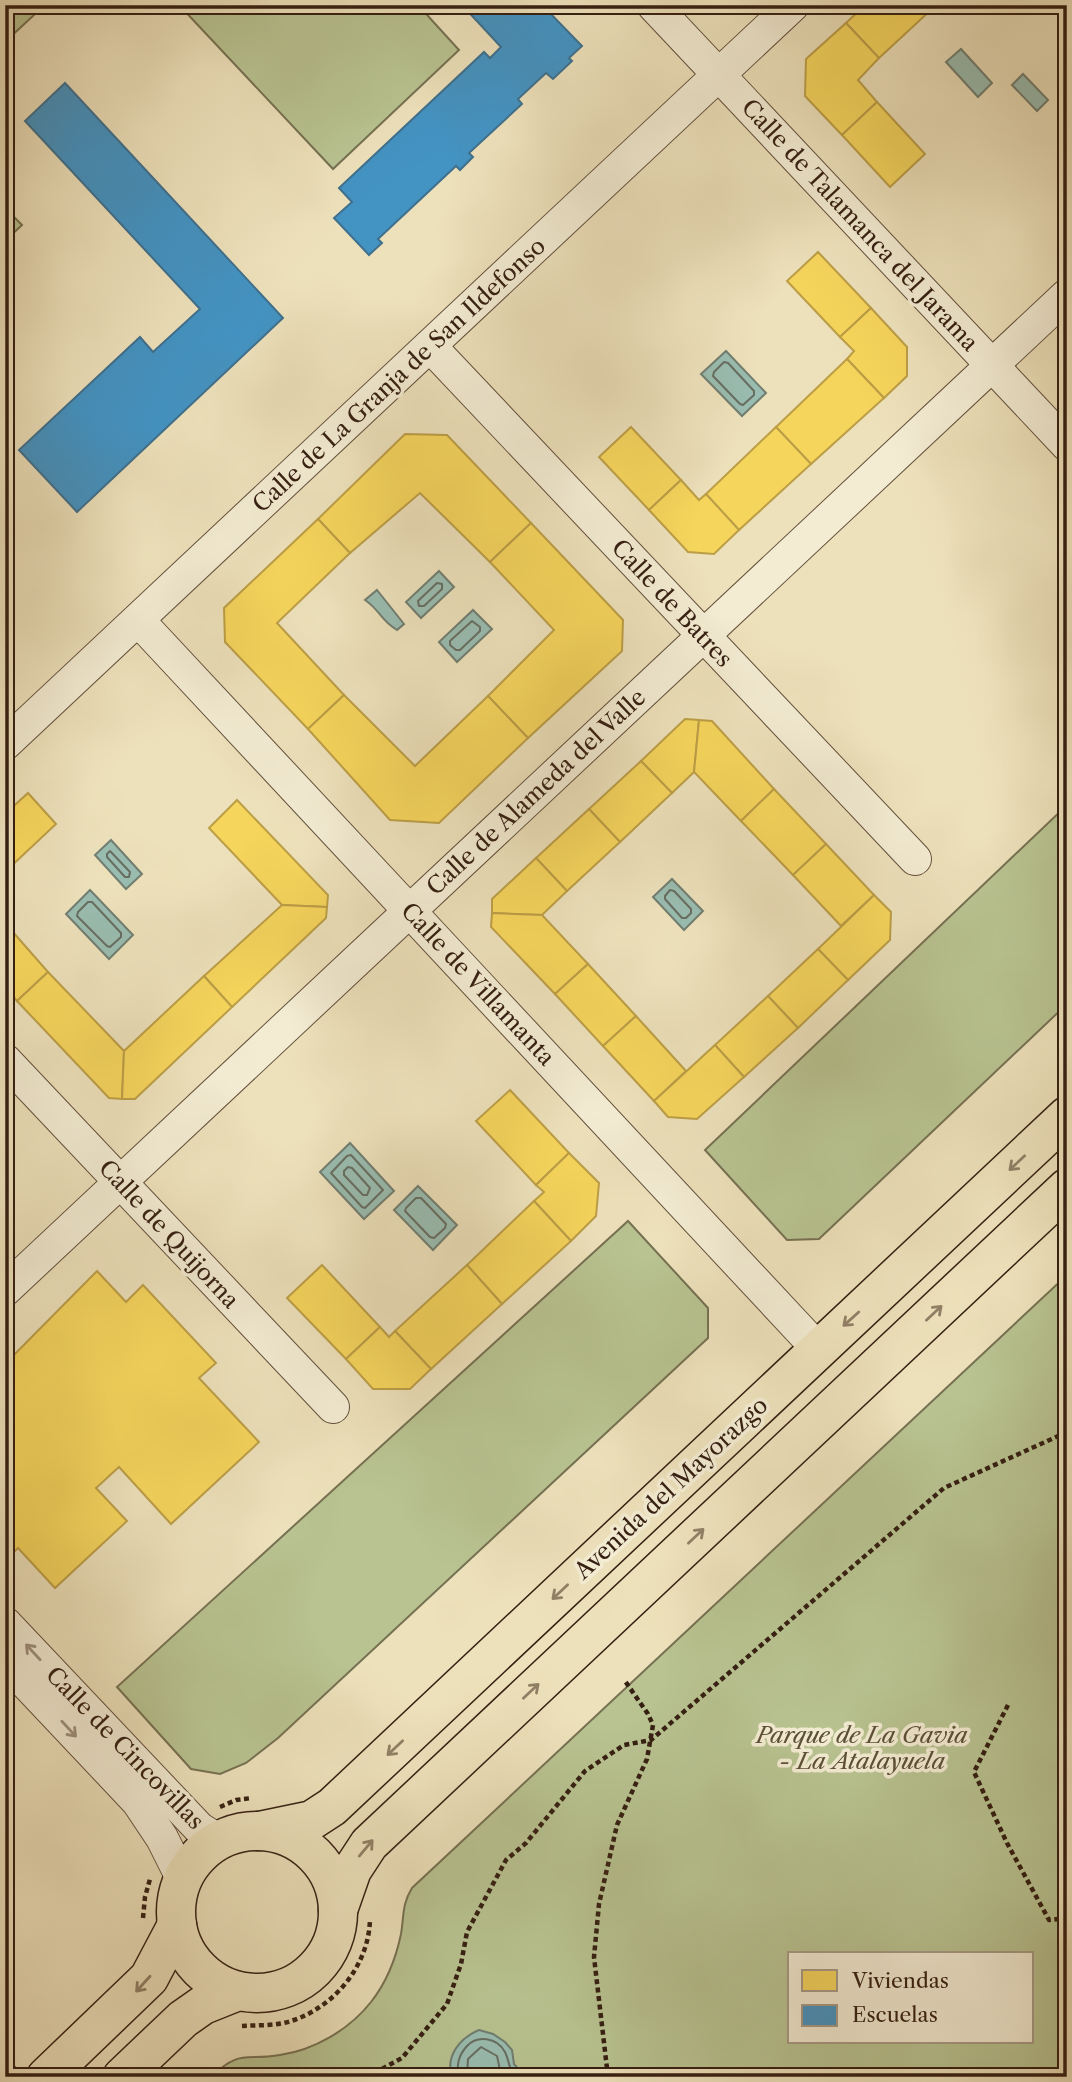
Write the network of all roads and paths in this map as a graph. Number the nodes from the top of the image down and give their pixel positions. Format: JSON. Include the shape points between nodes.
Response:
{"nodes":[{"id":1,"x":653,"y":5,"type":"edge"},
{"id":2,"x":793,"y":5,"type":"edge"},
{"id":3,"x":718,"y":74,"type":"junction"},
{"id":4,"x":1067,"y":295,"type":"edge"},
{"id":5,"x":430,"y":346,"type":"junction"},
{"id":6,"x":992,"y":366,"type":"junction"},
{"id":7,"x":1067,"y":445,"type":"edge"},
{"id":8,"x":138,"y":620,"type":"junction"},
{"id":9,"x":703,"y":636,"type":"junction"},
{"id":10,"x":5,"y":744,"type":"edge"},
{"id":11,"x":915,"y":859,"type":"dead end"},
{"id":12,"x":409,"y":911,"type":"junction"},
{"id":13,"x":5,"y":1060,"type":"edge"},
{"id":14,"x":1067,"y":1116,"type":"edge"},
{"id":15,"x":120,"y":1181,"type":"junction"},
{"id":16,"x":1067,"y":1188,"type":"edge"},
{"id":17,"x":5,"y":1290,"type":"edge"},
{"id":18,"x":818,"y":1349,"type":"junction"},
{"id":19,"x":333,"y":1407,"type":"dead end"},
{"id":20,"x":1067,"y":1432,"type":"edge"},
{"id":21,"x":5,"y":1623,"type":"edge"},
{"id":22,"x":5,"y":1661,"type":"edge"},
{"id":23,"x":625,"y":1681,"type":"dead end"},
{"id":24,"x":1008,"y":1704,"type":"dead end"},
{"id":25,"x":651,"y":1740,"type":"junction"},
{"id":26,"x":259,"y":1831,"type":"junction"},
{"id":27,"x":218,"y":1840,"type":"junction"},
{"id":28,"x":183,"y":1880,"type":"junction"},
{"id":29,"x":338,"y":1910,"type":"junction"},
{"id":30,"x":1067,"y":1918,"type":"edge"},
{"id":31,"x":177,"y":1925,"type":"junction"},
{"id":32,"x":238,"y":1991,"type":"junction"},
{"id":33,"x":46,"y":2077,"type":"edge"},
{"id":34,"x":122,"y":2077,"type":"edge"},
{"id":35,"x":367,"y":2077,"type":"edge"},
{"id":36,"x":608,"y":2077,"type":"edge"}],
"edges":[{"from":1,"to":3,"type":"street","name":"Calle de Talamanca del Jarama"},
{"from":2,"to":3,"type":"street","name":"Calle de La Granja de San Ildefonso"},
{"from":3,"to":5,"type":"street","name":"Calle de La Granja de San Ildefonso"},
{"from":3,"to":6,"type":"street","name":"Calle de Talamanca del Jarama"},
{"from":4,"to":6,"type":"street","name":"Calle de Alameda del Valle"},
{"from":5,"to":8,"type":"street","name":"Calle de La Granja de San Ildefonso"},
{"from":5,"to":9,"type":"street","name":"Calle de Batres"},
{"from":6,"to":7,"type":"street","name":"Calle de Talamanca del Jarama"},
{"from":6,"to":9,"type":"street","name":"Calle de Alameda del Valle"},
{"from":8,"to":10,"type":"street","name":"Calle de La Granja de San Ildefonso"},
{"from":8,"to":12,"type":"street","name":"Calle de Villamanta"},
{"from":9,"to":11,"type":"street","name":"Calle de Batres"},
{"from":9,"to":12,"type":"street","name":"Calle de Alameda del Valle"},
{"from":12,"to":15,"type":"street","name":"Calle de Alameda del Valle"},
{"from":12,"to":18,"type":"street","name":"Calle de Villamanta"},
{"from":13,"to":15,"type":"street","name":"Calle de Quijorna"},
{"from":14,"to":18,"type":"main road","name":"Avenida del Mayorazgo","one_way":true},
{"from":15,"to":17,"type":"street","name":"Calle de Alameda del Valle"},
{"from":15,"to":19,"type":"street","name":"Calle de Quijorna"},
{"from":29,"to":16,"type":"main road","one_way":true,"via":[[352,1870],[369,1844]]},
{"from":18,"to":26,"type":"main road","name":"Avenida del Mayorazgo","one_way":true,"via":[[332,1807],[312,1820]]},
{"from":20,"to":25,"type":"path","via":[[944,1488]]},
{"from":27,"to":21,"type":"street","name":"Calle de Cincovillas","one_way":true,"via":[[199,1828]]},
{"from":22,"to":28,"type":"street","name":"Calle de Cincovillas","one_way":true,"via":[[138,1802]]},
{"from":23,"to":25,"type":"path","via":[[653,1725]]},
{"from":24,"to":30,"type":"path","via":[[974,1772],[1049,1920]]},
{"from":25,"to":35,"type":"path","via":[[624,1745],[585,1771],[526,1843],[506,1860],[467,1932],[447,2004],[402,2058]]},
{"from":25,"to":36,"type":"path","via":[[617,1825],[599,1904],[594,1957]]},
{"from":26,"to":27,"type":"main road","via":[[242,1831]]},
{"from":26,"to":29,"type":"main road","via":[[288,1837],[313,1852],[329,1872]]},
{"from":27,"to":28,"type":"main road","via":[[197,1857]]},
{"from":28,"to":31,"type":"main road"},
{"from":29,"to":32,"type":"main road","via":[[329,1949],[313,1971],[290,1986],[265,1993]]},
{"from":31,"to":32,"type":"main road","via":[[184,1948],[198,1967],[216,1982]]},
{"from":31,"to":33,"type":"main road","one_way":true,"via":[[149,1978]]},
{"from":32,"to":34,"type":"main road","via":[[183,2019]]}]}
